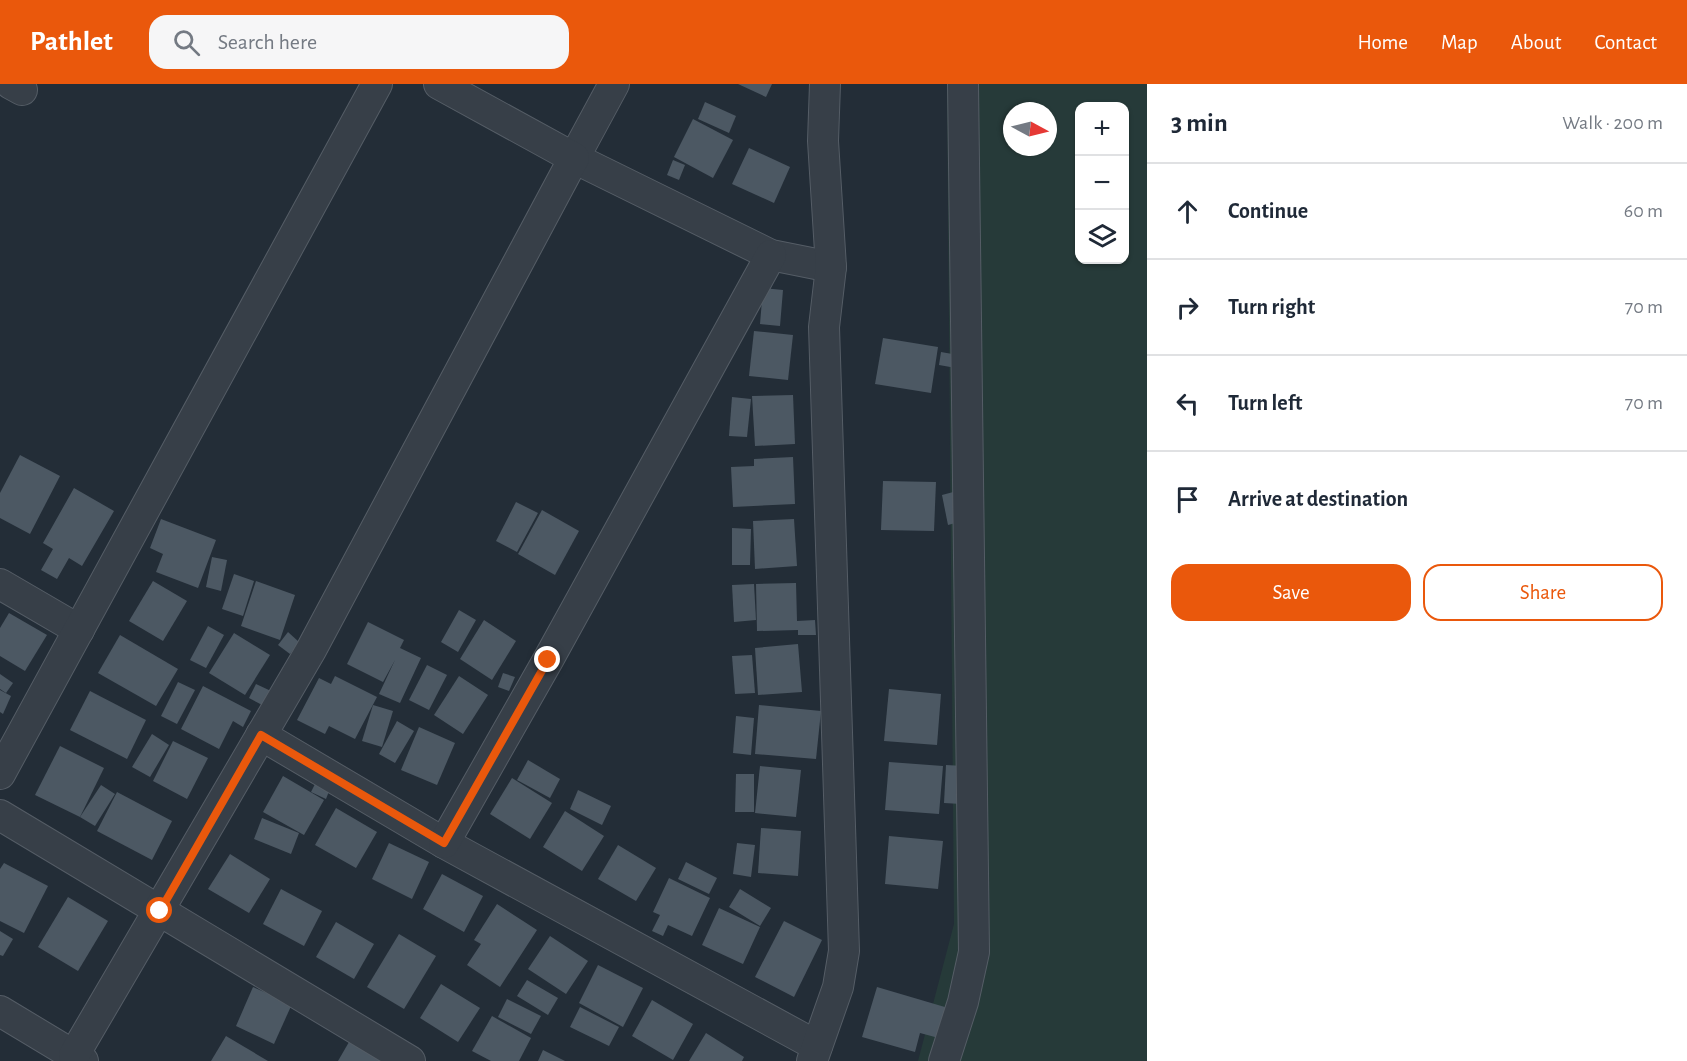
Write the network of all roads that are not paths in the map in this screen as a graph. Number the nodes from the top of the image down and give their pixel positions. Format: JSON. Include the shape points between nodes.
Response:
{"nodes":[{"id":1,"x":377,"y":84,"type":"edge"},
{"id":2,"x":439,"y":84,"type":"edge"},
{"id":3,"x":614,"y":84,"type":"edge"},
{"id":4,"x":825,"y":84,"type":"edge"},
{"id":5,"x":963,"y":84,"type":"edge"},
{"id":6,"x":574,"y":158,"type":"junction"},
{"id":7,"x":771,"y":255,"type":"junction"},
{"id":8,"x":831,"y":267,"type":"junction"},
{"id":9,"x":0,"y":584,"type":"edge"},
{"id":10,"x":79,"y":630,"type":"junction"},
{"id":11,"x":261,"y":735,"type":"junction"},
{"id":12,"x":0,"y":774,"type":"edge"},
{"id":13,"x":0,"y":815,"type":"edge"},
{"id":14,"x":444,"y":843,"type":"junction"},
{"id":15,"x":160,"y":911,"type":"junction"},
{"id":16,"x":0,"y":1011,"type":"edge"},
{"id":17,"x":814,"y":1053,"type":"edge"},
{"id":18,"x":79,"y":1058,"type":"edge"},
{"id":19,"x":410,"y":1061,"type":"edge"},
{"id":20,"x":944,"y":1061,"type":"edge"}],
"edges":[{"from":1,"to":10,"type":"street"},
{"from":2,"to":6,"type":"street"},
{"from":3,"to":6,"type":"street"},
{"from":4,"to":8,"type":"street","via":[[823,141]]},
{"from":5,"to":20,"type":"street","via":[[974,952]]},
{"from":6,"to":7,"type":"street"},
{"from":6,"to":11,"type":"street","via":[[317,639]]},
{"from":7,"to":8,"type":"street"},
{"from":7,"to":14,"type":"street"},
{"from":8,"to":17,"type":"street","via":[[824,327],[844,951],[838,987]]},
{"from":9,"to":10,"type":"street"},
{"from":10,"to":12,"type":"street"},
{"from":11,"to":14,"type":"street"},
{"from":11,"to":15,"type":"street"},
{"from":13,"to":15,"type":"street"},
{"from":14,"to":17,"type":"street"},
{"from":15,"to":18,"type":"street"},
{"from":15,"to":19,"type":"street"},
{"from":16,"to":18,"type":"street"}]}
